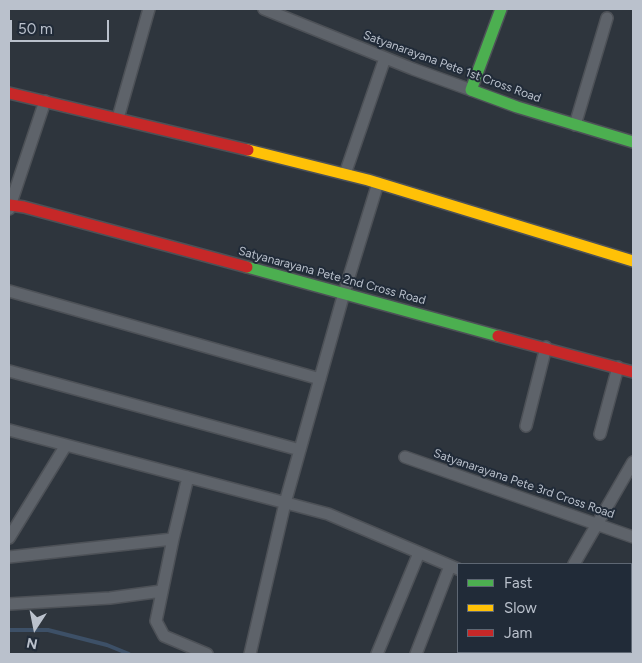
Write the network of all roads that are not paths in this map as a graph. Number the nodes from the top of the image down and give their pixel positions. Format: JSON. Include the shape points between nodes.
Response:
{"nodes":[{"id":1,"x":149,"y":9,"type":"edge"},
{"id":2,"x":264,"y":9,"type":"edge"},
{"id":3,"x":501,"y":9,"type":"edge"},
{"id":4,"x":608,"y":18,"type":"dead end"},
{"id":5,"x":385,"y":58,"type":"junction"},
{"id":6,"x":471,"y":90,"type":"junction"},
{"id":7,"x":9,"y":93,"type":"edge"},
{"id":8,"x":45,"y":101,"type":"junction"},
{"id":9,"x":118,"y":118,"type":"junction"},
{"id":10,"x":575,"y":125,"type":"junction"},
{"id":11,"x":633,"y":142,"type":"edge"},
{"id":12,"x":345,"y":174,"type":"junction"},
{"id":13,"x":378,"y":183,"type":"junction"},
{"id":14,"x":9,"y":207,"type":"edge"},
{"id":15,"x":633,"y":261,"type":"edge"},
{"id":16,"x":9,"y":291,"type":"edge"},
{"id":17,"x":344,"y":293,"type":"junction"},
{"id":18,"x":546,"y":347,"type":"junction"},
{"id":19,"x":618,"y":367,"type":"junction"},
{"id":20,"x":9,"y":371,"type":"edge"},
{"id":21,"x":633,"y":372,"type":"edge"},
{"id":22,"x":320,"y":379,"type":"junction"},
{"id":23,"x":526,"y":426,"type":"dead end"},
{"id":24,"x":9,"y":430,"type":"edge"},
{"id":25,"x":600,"y":434,"type":"dead end"},
{"id":26,"x":66,"y":445,"type":"junction"},
{"id":27,"x":300,"y":450,"type":"junction"},
{"id":28,"x":405,"y":457,"type":"dead end"},
{"id":29,"x":633,"y":462,"type":"edge"},
{"id":30,"x":188,"y":477,"type":"junction"},
{"id":31,"x":285,"y":503,"type":"junction"},
{"id":32,"x":598,"y":524,"type":"junction"},
{"id":33,"x":633,"y":537,"type":"edge"},
{"id":34,"x":9,"y":538,"type":"edge"},
{"id":35,"x":173,"y":539,"type":"junction"},
{"id":36,"x":419,"y":553,"type":"junction"},
{"id":37,"x":9,"y":557,"type":"edge"},
{"id":38,"x":575,"y":563,"type":"edge"},
{"id":39,"x":454,"y":567,"type":"edge"},
{"id":40,"x":162,"y":591,"type":"junction"},
{"id":41,"x":9,"y":604,"type":"edge"},
{"id":42,"x":207,"y":654,"type":"edge"},
{"id":43,"x":250,"y":654,"type":"edge"},
{"id":44,"x":376,"y":654,"type":"edge"},
{"id":45,"x":416,"y":654,"type":"edge"}],
"edges":[{"from":1,"to":9,"type":"street"},
{"from":2,"to":5,"type":"street","name":"Satyanarayana Pete 1st Cross Road"},
{"from":3,"to":6,"type":"street"},
{"from":4,"to":10,"type":"street"},
{"from":5,"to":6,"type":"street","name":"Satyanarayana Pete 1st Cross Road"},
{"from":5,"to":12,"type":"street"},
{"from":6,"to":10,"type":"street","name":"Satyanarayana Pete 1st Cross Road"},
{"from":7,"to":8,"type":"street"},
{"from":8,"to":9,"type":"street"},
{"from":8,"to":14,"type":"street"},
{"from":9,"to":12,"type":"street"},
{"from":10,"to":11,"type":"street","name":"Satyanarayana Pete 1st Cross Road"},
{"from":12,"to":13,"type":"street"},
{"from":13,"to":15,"type":"street"},
{"from":13,"to":17,"type":"street"},
{"from":14,"to":17,"type":"street","name":"Satyanarayana Pete 2nd Cross Road","via":[[24,207]]},
{"from":16,"to":22,"type":"street"},
{"from":17,"to":18,"type":"street","name":"Satyanarayana Pete 2nd Cross Road"},
{"from":17,"to":22,"type":"street"},
{"from":18,"to":19,"type":"street","name":"Satyanarayana Pete 2nd Cross Road"},
{"from":18,"to":23,"type":"street"},
{"from":19,"to":21,"type":"street","name":"Satyanarayana Pete 2nd Cross Road"},
{"from":19,"to":25,"type":"street"},
{"from":20,"to":27,"type":"street"},
{"from":22,"to":27,"type":"street"},
{"from":24,"to":26,"type":"street"},
{"from":26,"to":30,"type":"street"},
{"from":26,"to":34,"type":"street"},
{"from":27,"to":31,"type":"street"},
{"from":28,"to":32,"type":"street","name":"Satyanarayana Pete 3rd Cross Road"},
{"from":29,"to":32,"type":"street"},
{"from":30,"to":31,"type":"street"},
{"from":30,"to":35,"type":"street"},
{"from":31,"to":36,"type":"street","via":[[328,514]]},
{"from":31,"to":43,"type":"street"},
{"from":32,"to":33,"type":"street","name":"Satyanarayana Pete 3rd Cross Road"},
{"from":32,"to":38,"type":"street"},
{"from":35,"to":37,"type":"street"},
{"from":35,"to":40,"type":"street"},
{"from":36,"to":39,"type":"street"},
{"from":36,"to":44,"type":"street"},
{"from":39,"to":45,"type":"street"},
{"from":40,"to":41,"type":"street","via":[[110,598]]},
{"from":40,"to":42,"type":"street","via":[[156,621],[164,636]]}]}
